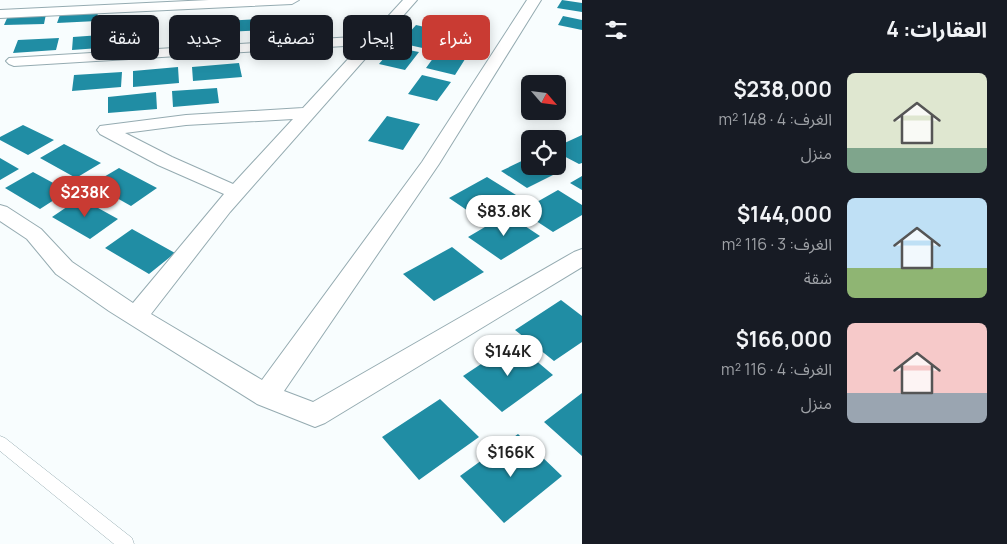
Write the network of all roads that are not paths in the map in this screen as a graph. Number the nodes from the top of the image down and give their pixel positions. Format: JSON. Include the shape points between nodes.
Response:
{"nodes":[{"id":1,"x":292,"y":0,"type":"edge"},
{"id":2,"x":410,"y":0,"type":"edge"},
{"id":3,"x":534,"y":0,"type":"edge"},
{"id":4,"x":0,"y":14,"type":"edge"},
{"id":5,"x":396,"y":15,"type":"edge"},
{"id":6,"x":343,"y":42,"type":"edge"},
{"id":7,"x":355,"y":60,"type":"edge"},
{"id":8,"x":14,"y":62,"type":"dead end"},
{"id":9,"x":308,"y":113,"type":"junction"},
{"id":10,"x":236,"y":192,"type":"junction"},
{"id":11,"x":0,"y":212,"type":"edge"},
{"id":12,"x":582,"y":257,"type":"edge"},
{"id":13,"x":136,"y":317,"type":"junction"},
{"id":14,"x":266,"y":396,"type":"junction"},
{"id":15,"x":0,"y":442,"type":"edge"},
{"id":16,"x":126,"y":544,"type":"edge"}],
"edges":[{"from":1,"to":4,"type":"street"},
{"from":2,"to":5,"type":"street"},
{"from":3,"to":14,"type":"street","via":[[430,164]]},
{"from":6,"to":8,"type":"street"},
{"from":7,"to":9,"type":"street"},
{"from":9,"to":10,"type":"street"},
{"from":9,"to":10,"type":"street","via":[[186,120],[106,130]]},
{"from":10,"to":13,"type":"street"},
{"from":11,"to":13,"type":"street","via":[[34,234],[64,268]]},
{"from":12,"to":14,"type":"street","via":[[315,414]]},
{"from":13,"to":14,"type":"street"},
{"from":15,"to":16,"type":"lane"}]}
